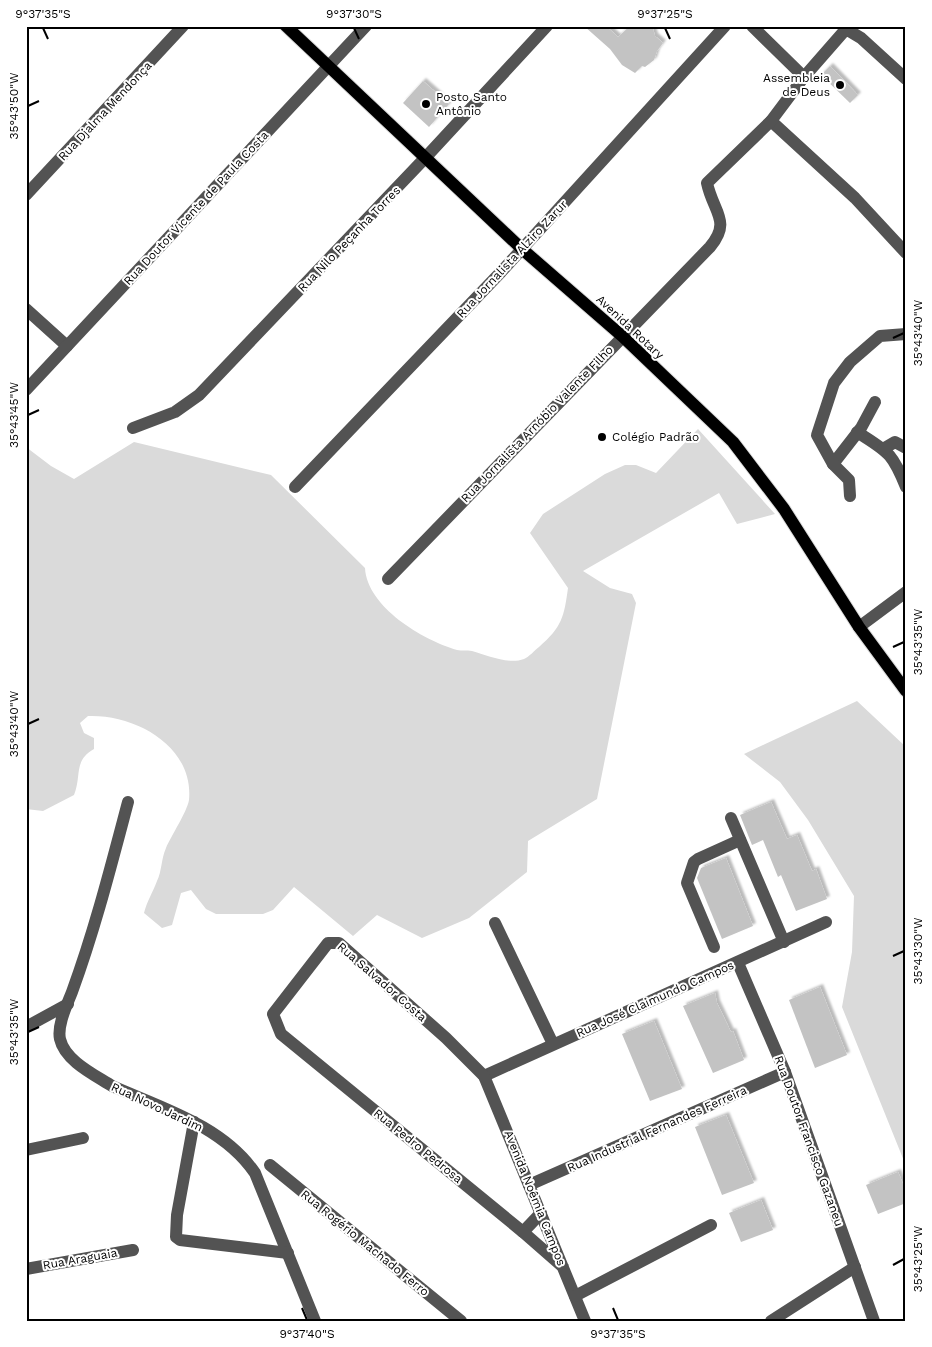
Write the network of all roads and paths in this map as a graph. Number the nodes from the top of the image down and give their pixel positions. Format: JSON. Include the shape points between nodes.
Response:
{"nodes":[{"id":1,"x":183,"y":26,"type":"edge"},
{"id":2,"x":286,"y":26,"type":"edge"},
{"id":3,"x":366,"y":26,"type":"edge"},
{"id":4,"x":547,"y":26,"type":"edge"},
{"id":5,"x":725,"y":26,"type":"edge"},
{"id":6,"x":752,"y":26,"type":"edge"},
{"id":7,"x":328,"y":66,"type":"junction"},
{"id":8,"x":804,"y":77,"type":"junction"},
{"id":9,"x":906,"y":79,"type":"edge"},
{"id":10,"x":771,"y":121,"type":"junction"},
{"id":11,"x":426,"y":157,"type":"junction"},
{"id":12,"x":26,"y":195,"type":"edge"},
{"id":13,"x":522,"y":249,"type":"junction"},
{"id":14,"x":906,"y":253,"type":"edge"},
{"id":15,"x":26,"y":310,"type":"edge"},
{"id":16,"x":906,"y":334,"type":"edge"},
{"id":17,"x":622,"y":336,"type":"junction"},
{"id":18,"x":67,"y":346,"type":"junction"},
{"id":19,"x":26,"y":390,"type":"edge"},
{"id":20,"x":876,"y":402,"type":"dead end"},
{"id":21,"x":133,"y":428,"type":"dead end"},
{"id":22,"x":857,"y":432,"type":"junction"},
{"id":23,"x":906,"y":448,"type":"edge"},
{"id":24,"x":883,"y":449,"type":"junction"},
{"id":25,"x":833,"y":464,"type":"junction"},
{"id":26,"x":295,"y":487,"type":"dead end"},
{"id":27,"x":906,"y":487,"type":"edge"},
{"id":28,"x":850,"y":496,"type":"dead end"},
{"id":29,"x":388,"y":579,"type":"dead end"},
{"id":30,"x":906,"y":592,"type":"edge"},
{"id":31,"x":859,"y":627,"type":"junction"},
{"id":32,"x":906,"y":691,"type":"edge"},
{"id":33,"x":128,"y":802,"type":"dead end"},
{"id":34,"x":731,"y":818,"type":"dead end"},
{"id":35,"x":740,"y":840,"type":"junction"},
{"id":36,"x":826,"y":922,"type":"dead end"},
{"id":37,"x":495,"y":923,"type":"dead end"},
{"id":38,"x":784,"y":942,"type":"junction"},
{"id":39,"x":714,"y":947,"type":"dead end"},
{"id":40,"x":738,"y":963,"type":"junction"},
{"id":41,"x":68,"y":1004,"type":"junction"},
{"id":42,"x":275,"y":1024,"type":"joint"},
{"id":43,"x":26,"y":1027,"type":"edge"},
{"id":44,"x":553,"y":1044,"type":"junction"},
{"id":45,"x":785,"y":1072,"type":"junction"},
{"id":46,"x":484,"y":1076,"type":"junction"},
{"id":47,"x":194,"y":1122,"type":"junction"},
{"id":48,"x":83,"y":1138,"type":"dead end"},
{"id":49,"x":26,"y":1150,"type":"edge"},
{"id":50,"x":270,"y":1165,"type":"dead end"},
{"id":51,"x":529,"y":1185,"type":"junction"},
{"id":52,"x":541,"y":1213,"type":"junction"},
{"id":53,"x":711,"y":1225,"type":"dead end"},
{"id":54,"x":523,"y":1232,"type":"junction"},
{"id":55,"x":133,"y":1250,"type":"dead end"},
{"id":56,"x":288,"y":1253,"type":"junction"},
{"id":57,"x":855,"y":1266,"type":"junction"},
{"id":58,"x":563,"y":1267,"type":"junction"},
{"id":59,"x":26,"y":1269,"type":"edge"},
{"id":60,"x":575,"y":1296,"type":"junction"},
{"id":61,"x":315,"y":1321,"type":"edge"},
{"id":62,"x":461,"y":1321,"type":"edge"},
{"id":63,"x":585,"y":1321,"type":"edge"},
{"id":64,"x":771,"y":1321,"type":"edge"},
{"id":65,"x":874,"y":1321,"type":"edge"}],
"edges":[{"from":1,"to":12,"type":"street","name":"Rua Djalma Mendonça"},
{"from":2,"to":7,"type":"main road","name":"Avenida Rotary"},
{"from":3,"to":7,"type":"street","name":"Rua Doutor Vicente de Paula Costa"},
{"from":4,"to":11,"type":"street","name":"Rua Nilo Peçanha Torres"},
{"from":5,"to":13,"type":"street","name":"Rua Jornalista Alziro Zarur"},
{"from":6,"to":8,"type":"street"},
{"from":7,"to":11,"type":"main road","name":"Avenida Rotary"},
{"from":7,"to":18,"type":"street","name":"Rua Doutor Vicente de Paula Costa"},
{"from":8,"to":9,"type":"street","name":"Rua Jornalista Arnóbio Valente Filho","via":[[846,29],[861,38]]},
{"from":8,"to":10,"type":"street","name":"Rua Jornalista Arnóbio Valente Filho"},
{"from":10,"to":14,"type":"street","via":[[855,198]]},
{"from":10,"to":17,"type":"street","name":"Rua Jornalista Arnóbio Valente Filho","via":[[707,183],[722,224],[717,239]]},
{"from":11,"to":13,"type":"main road","name":"Avenida Rotary"},
{"from":11,"to":21,"type":"street","name":"Rua Nilo Peçanha Torres","via":[[199,395],[175,412]]},
{"from":13,"to":17,"type":"main road","name":"Avenida Rotary"},
{"from":13,"to":26,"type":"street","name":"Rua Jornalista Alziro Zarur"},
{"from":15,"to":18,"type":"street"},
{"from":16,"to":25,"type":"street","via":[[880,336],[850,362],[834,383],[817,435]]},
{"from":17,"to":29,"type":"street","name":"Rua Jornalista Arnóbio Valente Filho"},
{"from":17,"to":31,"type":"main road","name":"Avenida Rotary","via":[[748,459]]},
{"from":18,"to":19,"type":"street","name":"Rua Doutor Vicente de Paula Costa"},
{"from":20,"to":22,"type":"street"},
{"from":22,"to":24,"type":"street"},
{"from":22,"to":25,"type":"street"},
{"from":23,"to":24,"type":"street","via":[[895,442]]},
{"from":24,"to":27,"type":"street","via":[[897,464]]},
{"from":25,"to":28,"type":"street","via":[[850,480]]},
{"from":30,"to":31,"type":"street"},
{"from":31,"to":32,"type":"main road","name":"Avenida Rotary"},
{"from":33,"to":41,"type":"street","name":"Rua Novo Jardim","via":[[107,886]]},
{"from":34,"to":35,"type":"street"},
{"from":35,"to":38,"type":"street"},
{"from":35,"to":39,"type":"street","via":[[698,859],[687,883]]},
{"from":36,"to":38,"type":"street","name":"Rua José Claimundo Campos"},
{"from":37,"to":44,"type":"street"},
{"from":38,"to":40,"type":"street","name":"Rua José Claimundo Campos"},
{"from":40,"to":44,"type":"street","name":"Rua José Claimundo Campos"},
{"from":40,"to":45,"type":"street","name":"Rua Doutor Francisco Gazaneu"},
{"from":41,"to":43,"type":"street"},
{"from":41,"to":47,"type":"street","name":"Rua Novo Jardim","via":[[59,1032],[68,1055],[112,1086]]},
{"from":42,"to":46,"type":"street","name":"Rua Salvador Costa","via":[[273,1014],[328,943],[336,941]]},
{"from":42,"to":54,"type":"street","name":"Rua Pedro Pedrosa","via":[[280,1034]]},
{"from":44,"to":46,"type":"street","name":"Rua José Claimundo Campos"},
{"from":45,"to":51,"type":"street","name":"Rua Industrial Fernandes Ferreira"},
{"from":45,"to":57,"type":"street","name":"Rua Doutor Francisco Gazaneu"},
{"from":46,"to":51,"type":"street","name":"Avenida Noêmia Campos"},
{"from":47,"to":56,"type":"street","name":"Rua Novo Jardim","via":[[249,1164]]},
{"from":47,"to":56,"type":"street","via":[[177,1215],[176,1238]]},
{"from":48,"to":49,"type":"street"},
{"from":50,"to":62,"type":"street","name":"Rua Rogério Machado Ferro"},
{"from":51,"to":52,"type":"street","name":"Avenida Noêmia Campos"},
{"from":52,"to":54,"type":"street"},
{"from":52,"to":58,"type":"street","name":"Avenida Noêmia Campos"},
{"from":53,"to":60,"type":"street"},
{"from":54,"to":58,"type":"street","name":"Rua Pedro Pedrosa"},
{"from":55,"to":59,"type":"street","name":"Rua Araguaia"},
{"from":56,"to":61,"type":"street","name":"Rua Novo Jardim"},
{"from":57,"to":64,"type":"street"},
{"from":57,"to":65,"type":"street","name":"Rua Doutor Francisco Gazaneu"},
{"from":58,"to":60,"type":"street","name":"Avenida Noêmia Campos"},
{"from":60,"to":63,"type":"street","name":"Avenida Noêmia Campos"}]}
